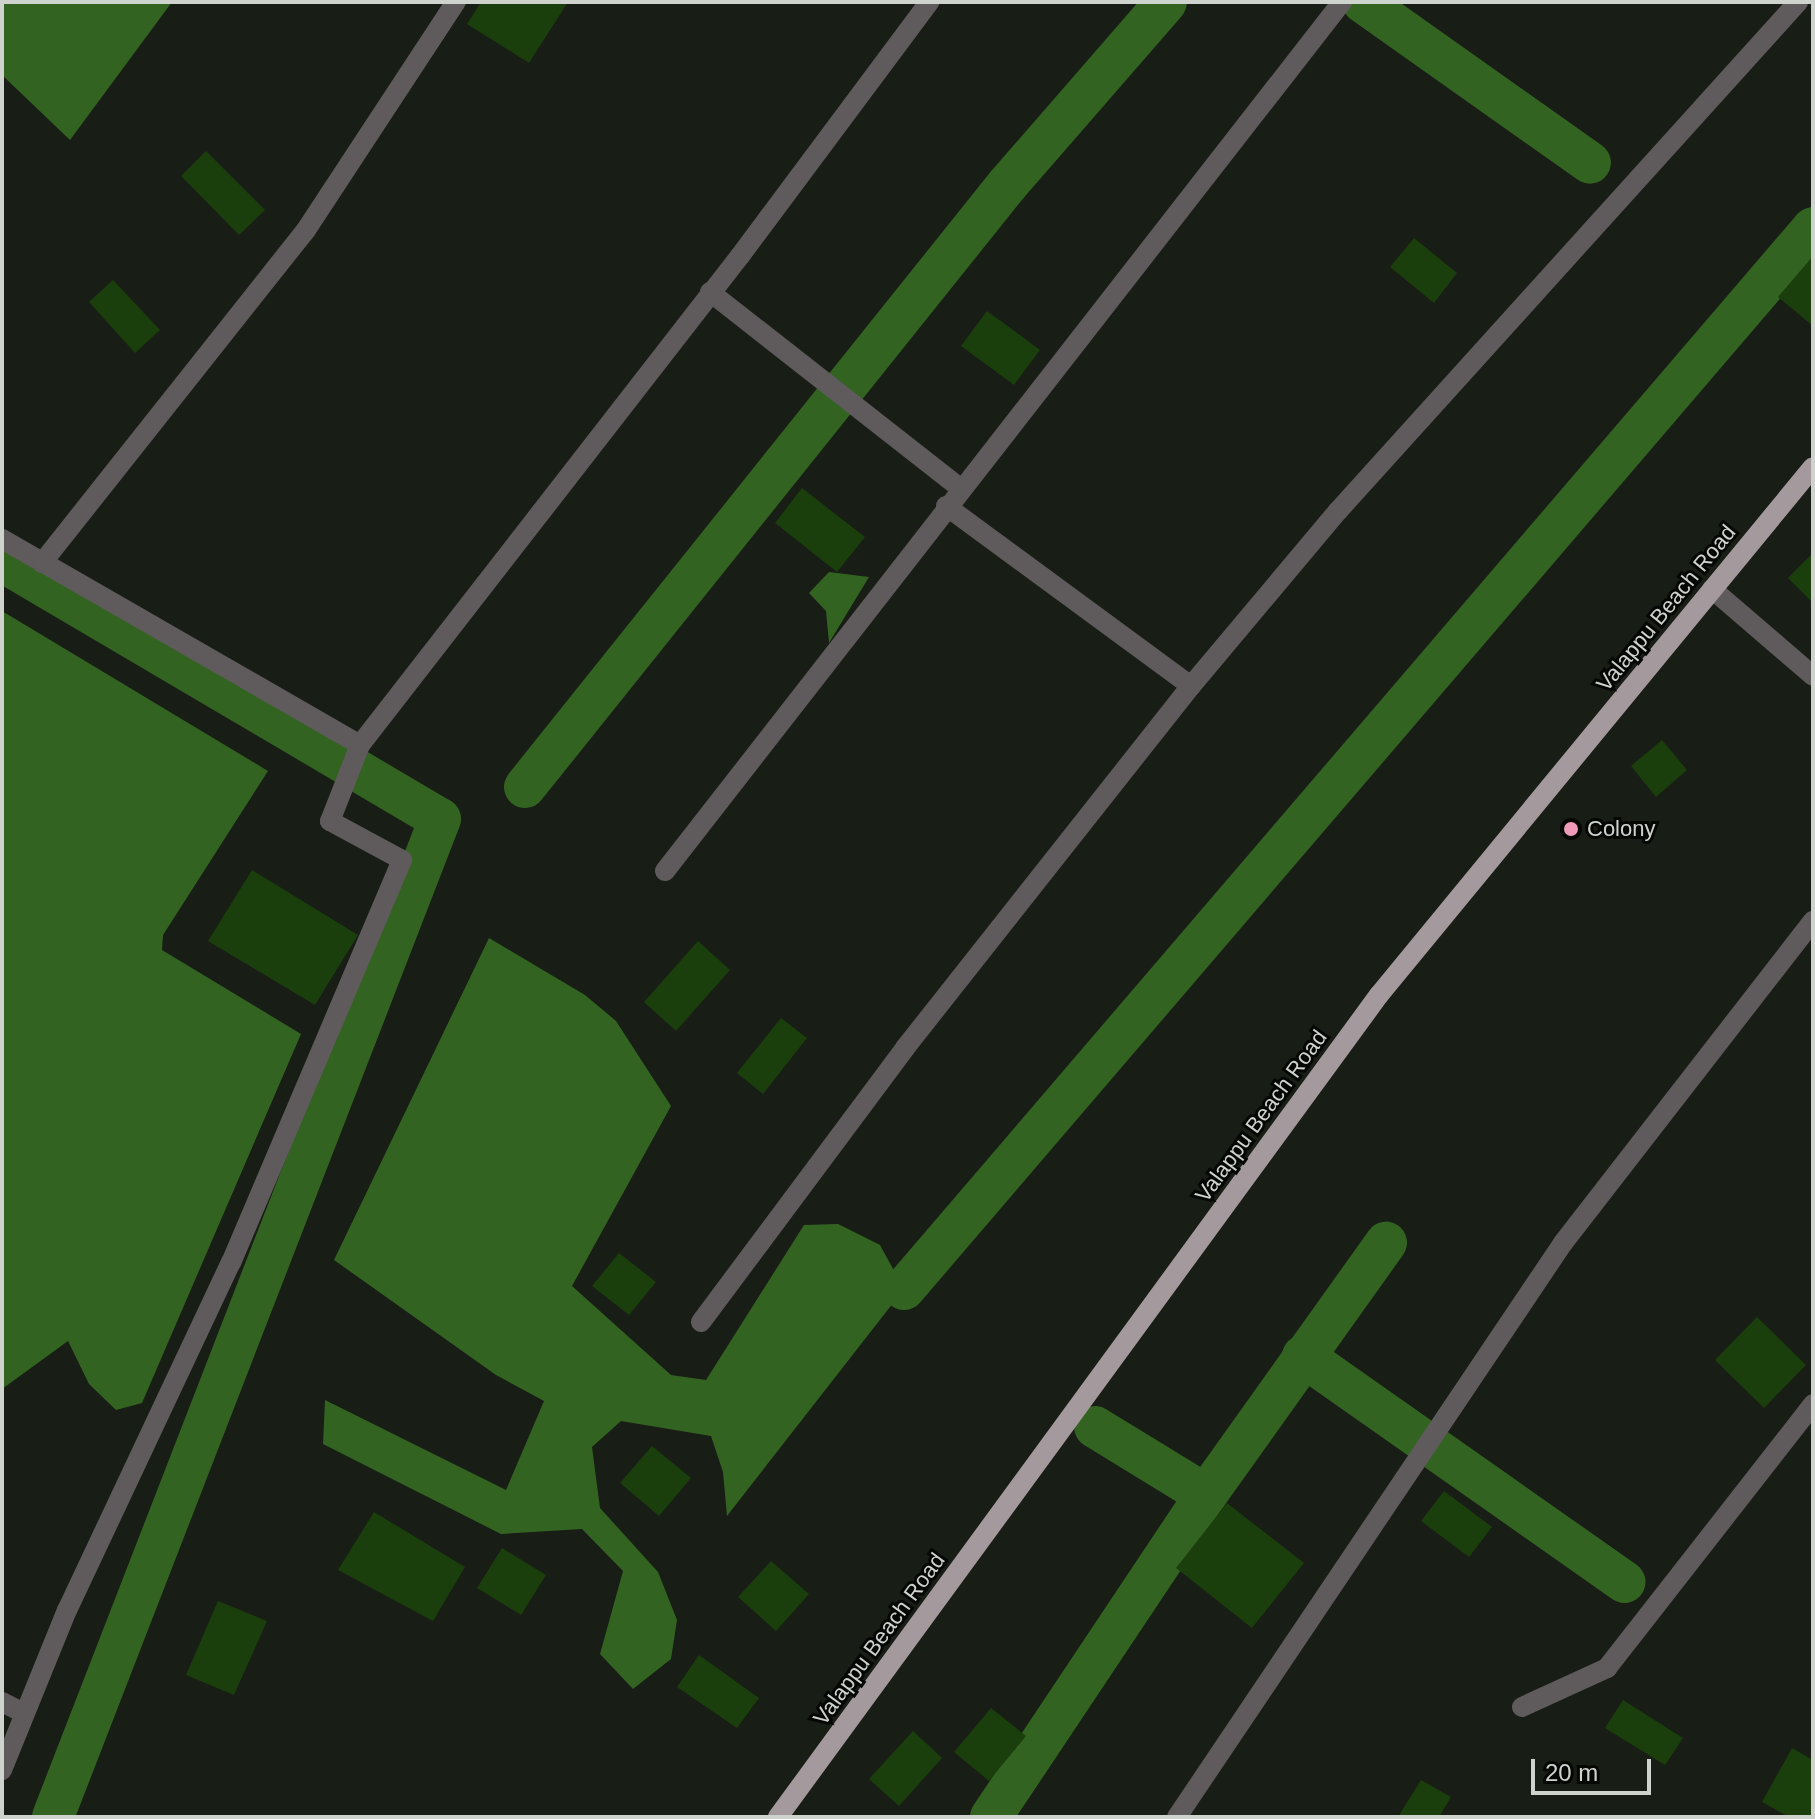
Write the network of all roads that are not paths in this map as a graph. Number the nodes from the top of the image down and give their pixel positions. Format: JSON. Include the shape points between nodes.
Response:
{"nodes":[{"id":1,"x":456,"y":2,"type":"edge"},
{"id":2,"x":929,"y":2,"type":"edge"},
{"id":3,"x":1798,"y":2,"type":"edge"},
{"id":4,"x":1340,"y":5,"type":"edge"},
{"id":5,"x":710,"y":292,"type":"junction"},
{"id":6,"x":1813,"y":467,"type":"edge"},
{"id":7,"x":960,"y":488,"type":"junction"},
{"id":8,"x":946,"y":506,"type":"junction"},
{"id":9,"x":2,"y":539,"type":"edge"},
{"id":10,"x":42,"y":563,"type":"junction"},
{"id":11,"x":1712,"y":589,"type":"junction"},
{"id":12,"x":1813,"y":676,"type":"edge"},
{"id":13,"x":1191,"y":686,"type":"junction"},
{"id":14,"x":358,"y":750,"type":"junction"},
{"id":15,"x":665,"y":871,"type":"dead end"},
{"id":16,"x":1813,"y":921,"type":"edge"},
{"id":17,"x":701,"y":1322,"type":"dead end"},
{"id":18,"x":1813,"y":1404,"type":"edge"},
{"id":19,"x":2,"y":1702,"type":"edge"},
{"id":20,"x":1522,"y":1707,"type":"dead end"},
{"id":21,"x":24,"y":1713,"type":"junction"},
{"id":22,"x":2,"y":1770,"type":"edge"},
{"id":23,"x":778,"y":1817,"type":"edge"},
{"id":24,"x":1177,"y":1817,"type":"edge"}],
"edges":[{"from":1,"to":10,"type":"street","via":[[306,230]]},
{"from":2,"to":5,"type":"street"},
{"from":3,"to":13,"type":"street","via":[[1338,511]]},
{"from":4,"to":7,"type":"street"},
{"from":5,"to":7,"type":"street"},
{"from":5,"to":14,"type":"street"},
{"from":6,"to":11,"type":"main road","name":"Valappu Beach Road"},
{"from":7,"to":8,"type":"street"},
{"from":8,"to":13,"type":"street"},
{"from":8,"to":15,"type":"street"},
{"from":9,"to":10,"type":"street"},
{"from":10,"to":14,"type":"street"},
{"from":11,"to":12,"type":"street"},
{"from":11,"to":23,"type":"main road","name":"Valappu Beach Road","via":[[1379,995]]},
{"from":13,"to":17,"type":"street","via":[[905,1048]]},
{"from":14,"to":21,"type":"street","via":[[330,821],[402,860],[231,1262]]},
{"from":16,"to":24,"type":"street","via":[[1563,1243]]},
{"from":18,"to":20,"type":"street","via":[[1607,1668]]},
{"from":19,"to":21,"type":"street"},
{"from":21,"to":22,"type":"street"}]}
